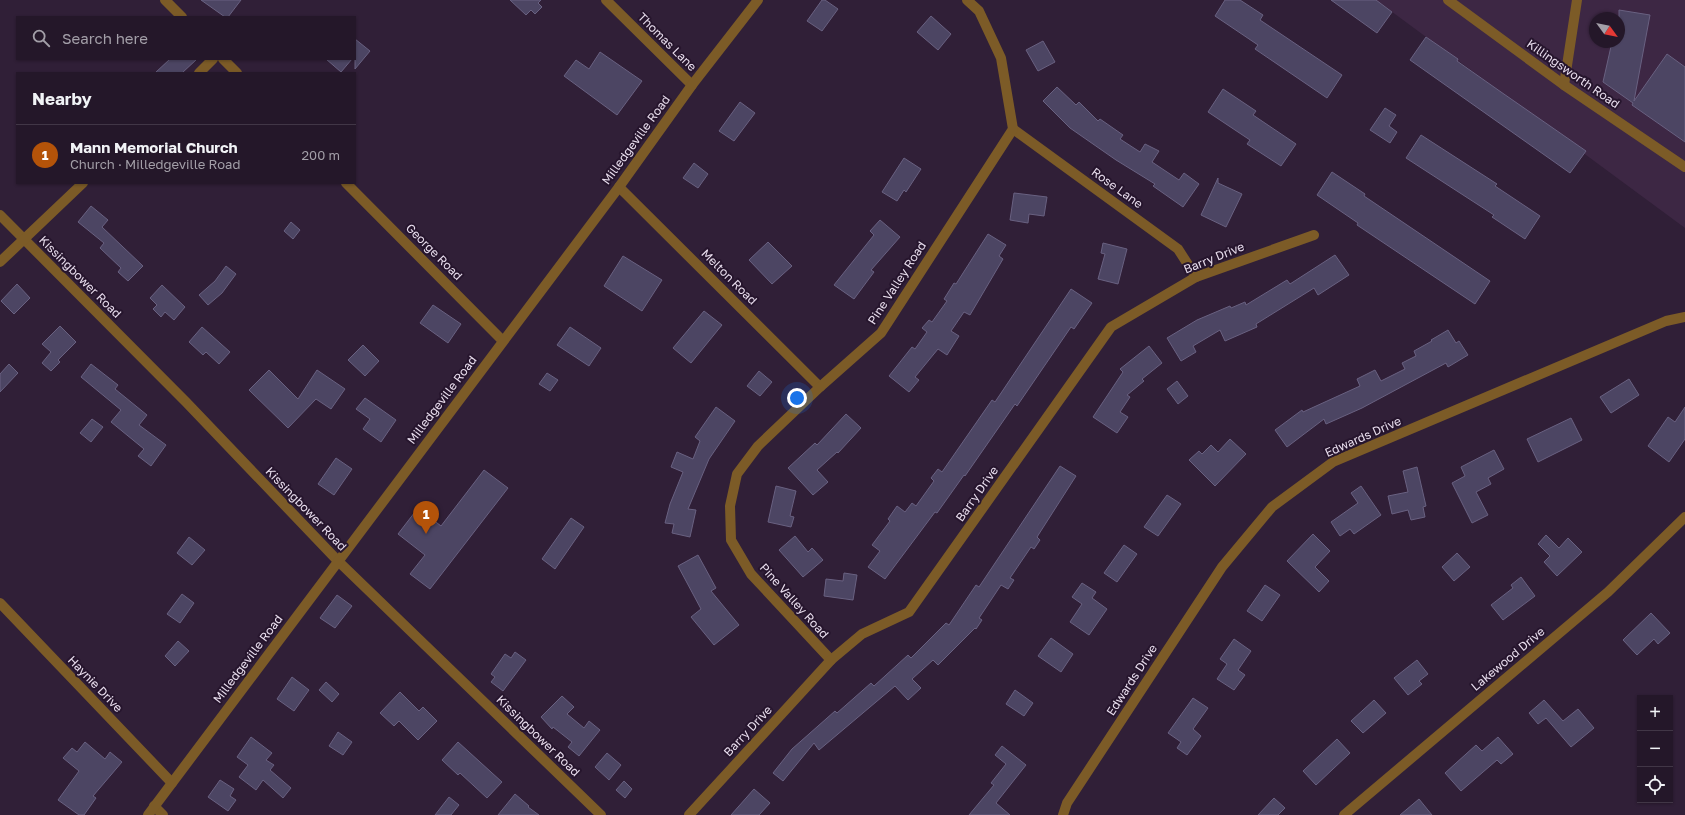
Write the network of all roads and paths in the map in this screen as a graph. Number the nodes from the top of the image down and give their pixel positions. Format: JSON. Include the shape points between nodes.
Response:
{"nodes":[{"id":1,"x":165,"y":0,"type":"edge"},
{"id":2,"x":606,"y":0,"type":"edge"},
{"id":3,"x":758,"y":0,"type":"edge"},
{"id":4,"x":967,"y":0,"type":"edge"},
{"id":5,"x":1448,"y":0,"type":"edge"},
{"id":6,"x":1577,"y":0,"type":"edge"},
{"id":7,"x":181,"y":16,"type":"edge"},
{"id":8,"x":212,"y":60,"type":"edge"},
{"id":9,"x":224,"y":60,"type":"edge"},
{"id":10,"x":200,"y":72,"type":"edge"},
{"id":11,"x":236,"y":72,"type":"edge"},
{"id":12,"x":692,"y":85,"type":"junction"},
{"id":13,"x":1564,"y":85,"type":"junction"},
{"id":14,"x":1013,"y":129,"type":"junction"},
{"id":15,"x":1685,"y":167,"type":"edge"},
{"id":16,"x":82,"y":184,"type":"edge"},
{"id":17,"x":347,"y":184,"type":"edge"},
{"id":18,"x":619,"y":186,"type":"junction"},
{"id":19,"x":0,"y":215,"type":"edge"},
{"id":20,"x":1314,"y":235,"type":"dead end"},
{"id":21,"x":24,"y":239,"type":"junction"},
{"id":22,"x":0,"y":262,"type":"edge"},
{"id":23,"x":1196,"y":277,"type":"junction"},
{"id":24,"x":1685,"y":317,"type":"edge"},
{"id":25,"x":502,"y":340,"type":"junction"},
{"id":26,"x":820,"y":387,"type":"junction"},
{"id":27,"x":1685,"y":517,"type":"edge"},
{"id":28,"x":338,"y":561,"type":"junction"},
{"id":29,"x":0,"y":603,"type":"edge"},
{"id":30,"x":831,"y":660,"type":"junction"},
{"id":31,"x":172,"y":783,"type":"junction"},
{"id":32,"x":154,"y":806,"type":"junction"},
{"id":33,"x":148,"y":815,"type":"edge"},
{"id":34,"x":164,"y":815,"type":"edge"},
{"id":35,"x":601,"y":815,"type":"edge"},
{"id":36,"x":689,"y":815,"type":"edge"},
{"id":37,"x":1062,"y":815,"type":"edge"},
{"id":38,"x":1344,"y":815,"type":"edge"}],
"edges":[{"from":1,"to":7,"type":"street"},
{"from":2,"to":12,"type":"street","name":"Thomas Lane"},
{"from":3,"to":12,"type":"street","name":"Milledgeville Road"},
{"from":4,"to":14,"type":"street","via":[[979,11],[1001,58]]},
{"from":5,"to":13,"type":"street","name":"Killingsworth Road"},
{"from":6,"to":13,"type":"street"},
{"from":8,"to":10,"type":"street"},
{"from":9,"to":11,"type":"street"},
{"from":12,"to":18,"type":"street","name":"Milledgeville Road"},
{"from":13,"to":15,"type":"street","name":"Killingsworth Road"},
{"from":14,"to":23,"type":"street","name":"Rose Lane","via":[[1178,249]]},
{"from":14,"to":26,"type":"street","name":"Pine Valley Road","via":[[881,333]]},
{"from":16,"to":21,"type":"street"},
{"from":17,"to":25,"type":"street","name":"George Road"},
{"from":18,"to":25,"type":"street","name":"Milledgeville Road"},
{"from":18,"to":26,"type":"street","name":"Melton Road"},
{"from":19,"to":21,"type":"street","name":"Kissingbower Road"},
{"from":20,"to":23,"type":"street","name":"Barry Drive"},
{"from":21,"to":22,"type":"street"},
{"from":21,"to":28,"type":"street","name":"Kissingbower Road"},
{"from":23,"to":30,"type":"street","name":"Barry Drive","via":[[1111,327],[909,612],[862,634]]},
{"from":24,"to":37,"type":"street","name":"Edwards Drive","via":[[1666,321],[1333,462],[1272,507],[1222,566],[1067,803]]},
{"from":25,"to":28,"type":"street","name":"Milledgeville Road"},
{"from":26,"to":30,"type":"street","name":"Pine Valley Road","via":[[758,446],[737,474],[730,506],[730,540],[750,574]]},
{"from":27,"to":38,"type":"street","name":"Lakewood Drive","via":[[1608,592]]},
{"from":28,"to":31,"type":"street","name":"Milledgeville Road"},
{"from":28,"to":35,"type":"street","name":"Kissingbower Road"},
{"from":29,"to":31,"type":"street","name":"Haynie Drive"},
{"from":30,"to":36,"type":"street","name":"Barry Drive"},
{"from":31,"to":32,"type":"street","name":"Milledgeville Road"},
{"from":32,"to":33,"type":"street","name":"Milledgeville Road"},
{"from":32,"to":34,"type":"street"}]}
